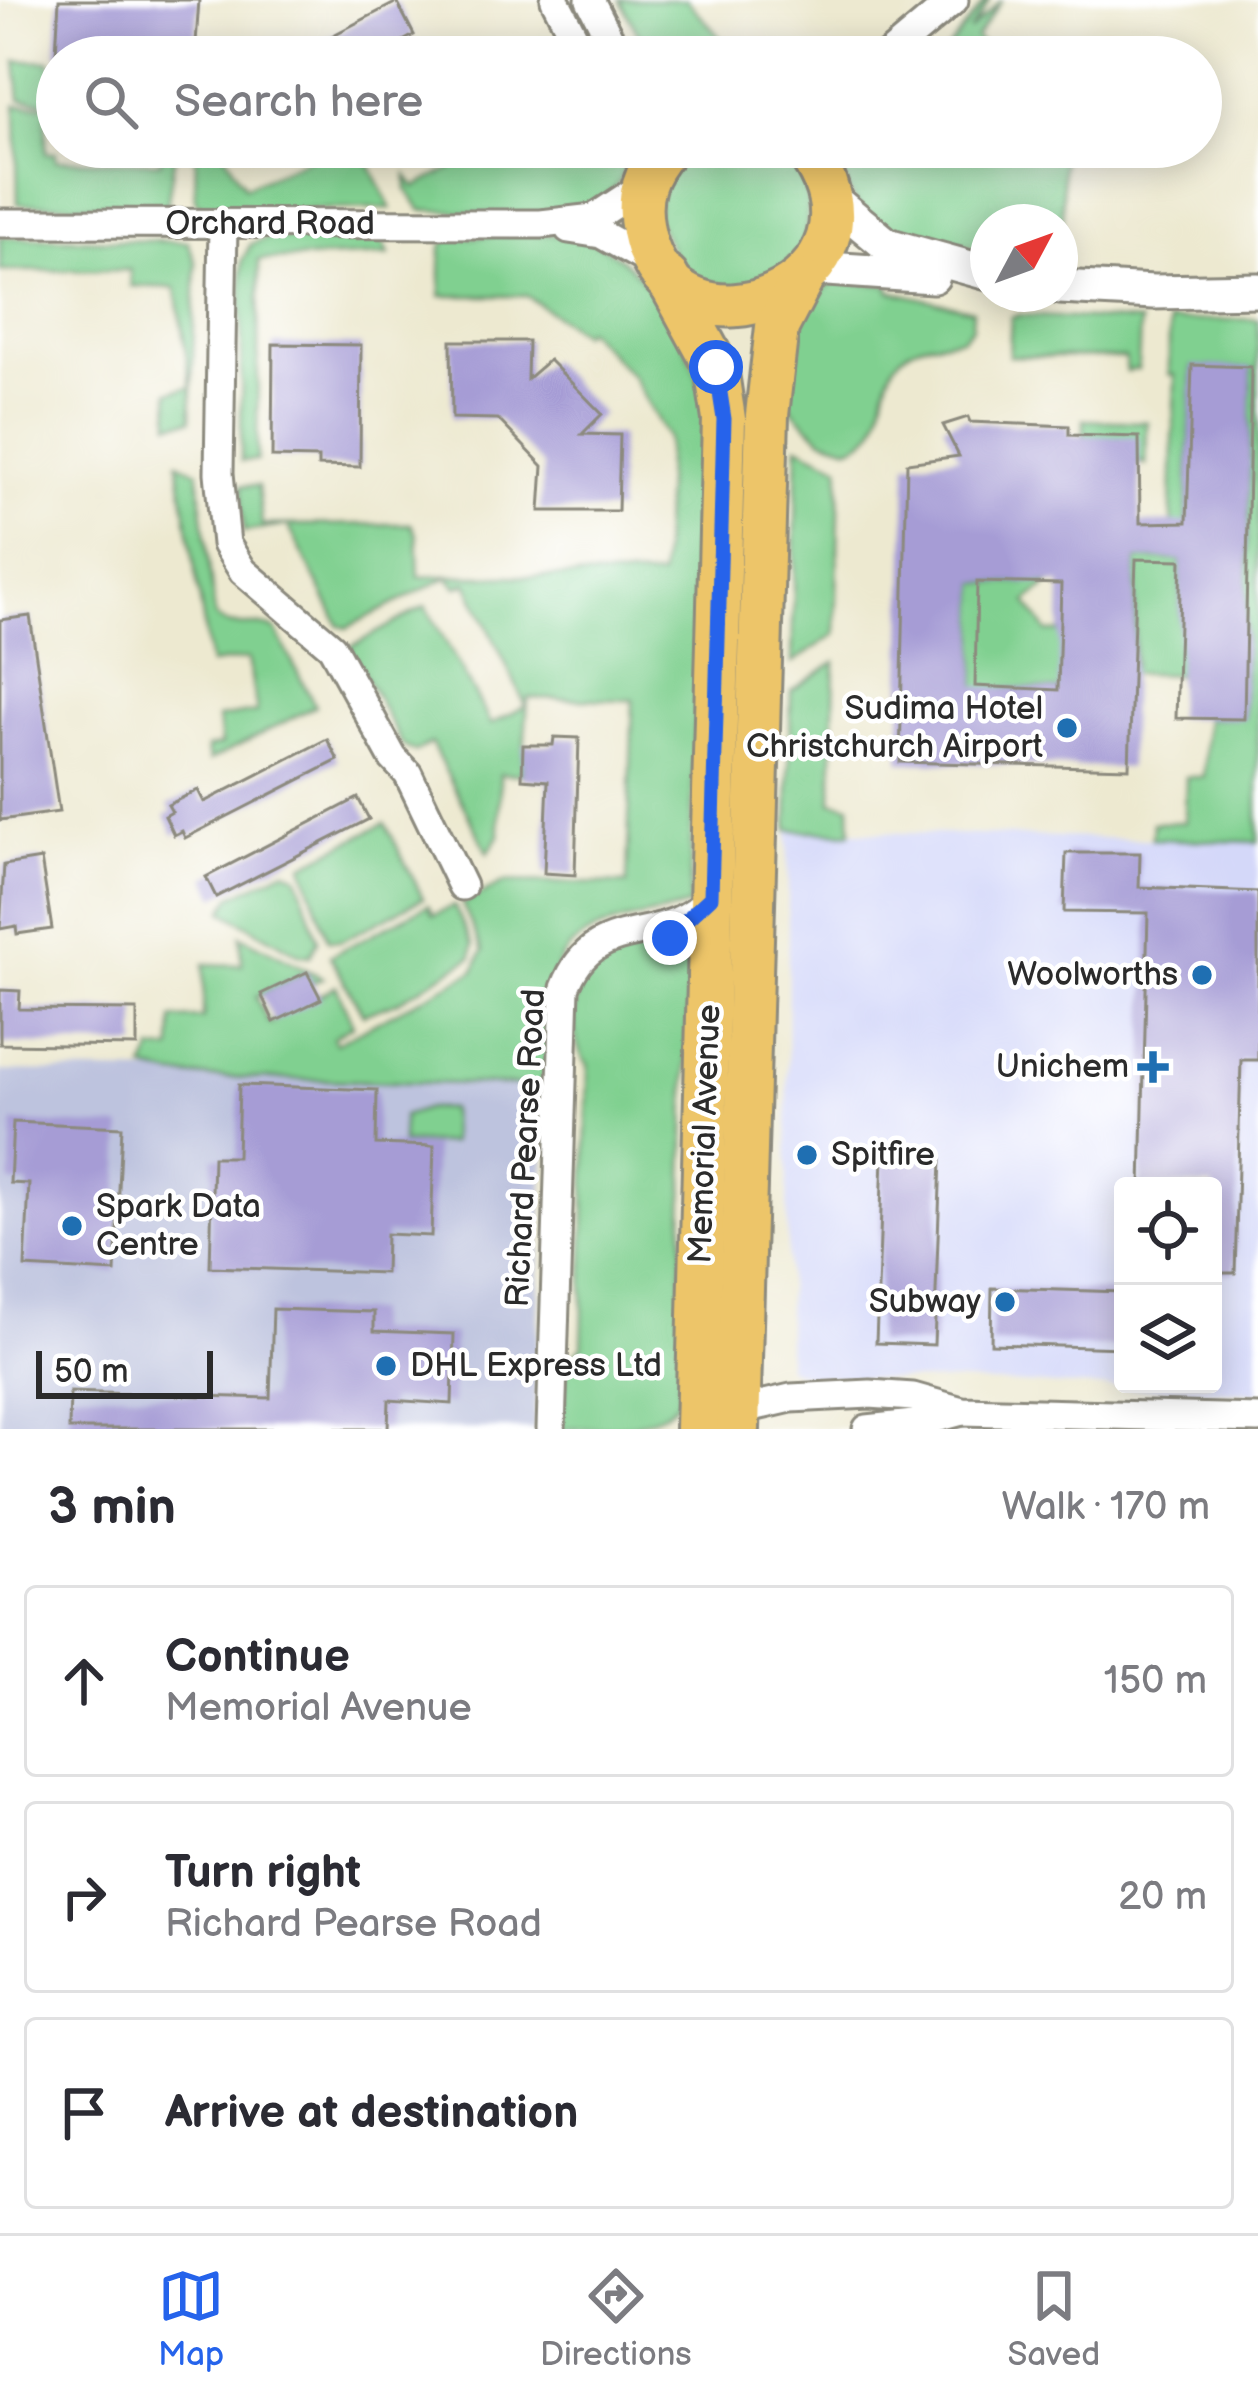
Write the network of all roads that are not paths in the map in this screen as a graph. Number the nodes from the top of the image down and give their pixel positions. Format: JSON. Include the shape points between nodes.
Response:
{"nodes":[{"id":1,"x":555,"y":0,"type":"edge"},
{"id":2,"x":590,"y":0,"type":"edge"},
{"id":3,"x":954,"y":0,"type":"edge"},
{"id":4,"x":922,"y":33,"type":"junction"},
{"id":5,"x":573,"y":36,"type":"edge"},
{"id":6,"x":609,"y":36,"type":"edge"},
{"id":7,"x":918,"y":36,"type":"edge"},
{"id":8,"x":919,"y":36,"type":"edge"},
{"id":9,"x":822,"y":168,"type":"edge"},
{"id":10,"x":823,"y":168,"type":"edge"},
{"id":11,"x":641,"y":172,"type":"edge"},
{"id":12,"x":0,"y":223,"type":"edge"},
{"id":13,"x":223,"y":224,"type":"junction"},
{"id":14,"x":541,"y":224,"type":"junction"},
{"id":15,"x":970,"y":268,"type":"edge"},
{"id":16,"x":662,"y":271,"type":"junction"},
{"id":17,"x":806,"y":274,"type":"junction"},
{"id":18,"x":970,"y":281,"type":"edge"},
{"id":19,"x":1078,"y":287,"type":"edge"},
{"id":20,"x":1258,"y":290,"type":"edge"},
{"id":21,"x":462,"y":886,"type":"dead end"},
{"id":22,"x":711,"y":897,"type":"junction"},
{"id":23,"x":657,"y":932,"type":"junction"},
{"id":24,"x":710,"y":966,"type":"junction"},
{"id":25,"x":962,"y":1411,"type":"junction"},
{"id":26,"x":551,"y":1419,"type":"edge"},
{"id":27,"x":1258,"y":1419,"type":"edge"},
{"id":28,"x":711,"y":1424,"type":"edge"},
{"id":29,"x":866,"y":1429,"type":"edge"}],
"edges":[{"from":1,"to":5,"type":"street"},
{"from":2,"to":6,"type":"street"},
{"from":3,"to":4,"type":"street"},
{"from":4,"to":7,"type":"street"},
{"from":4,"to":8,"type":"street"},
{"from":9,"to":17,"type":"main road","name":"Memorial Avenue","via":[[826,238]]},
{"from":10,"to":15,"type":"street","via":[[887,244]]},
{"from":11,"to":14,"type":"street","name":"Orchard Road","via":[[594,218]]},
{"from":11,"to":16,"type":"main road","name":"Memorial Avenue","via":[[642,226]]},
{"from":12,"to":13,"type":"street","name":"Orchard Road"},
{"from":13,"to":14,"type":"street","name":"Orchard Road"},
{"from":13,"to":21,"type":"street","via":[[219,438],[226,544],[243,571],[332,646],[409,774]]},
{"from":14,"to":16,"type":"street","name":"Orchard Road","via":[[601,234]]},
{"from":16,"to":17,"type":"main road","via":[[697,298],[733,307],[770,300]]},
{"from":16,"to":22,"type":"main road","name":"Memorial Avenue","via":[[716,367],[724,419]]},
{"from":17,"to":18,"type":"street","via":[[891,270]]},
{"from":17,"to":28,"type":"main road","name":"Memorial Avenue","via":[[777,327],[767,415]]},
{"from":19,"to":20,"type":"street"},
{"from":22,"to":23,"type":"street","name":"Richard Pearse Road","via":[[683,923]]},
{"from":22,"to":24,"type":"main road","name":"Memorial Avenue"},
{"from":23,"to":24,"type":"street"},
{"from":23,"to":26,"type":"street","name":"Richard Pearse Road","via":[[594,944],[565,988]]},
{"from":24,"to":28,"type":"main road","name":"Memorial Avenue"},
{"from":25,"to":27,"type":"street"},
{"from":25,"to":28,"type":"street","via":[[913,1397],[790,1398]]},
{"from":25,"to":29,"type":"street"}]}
